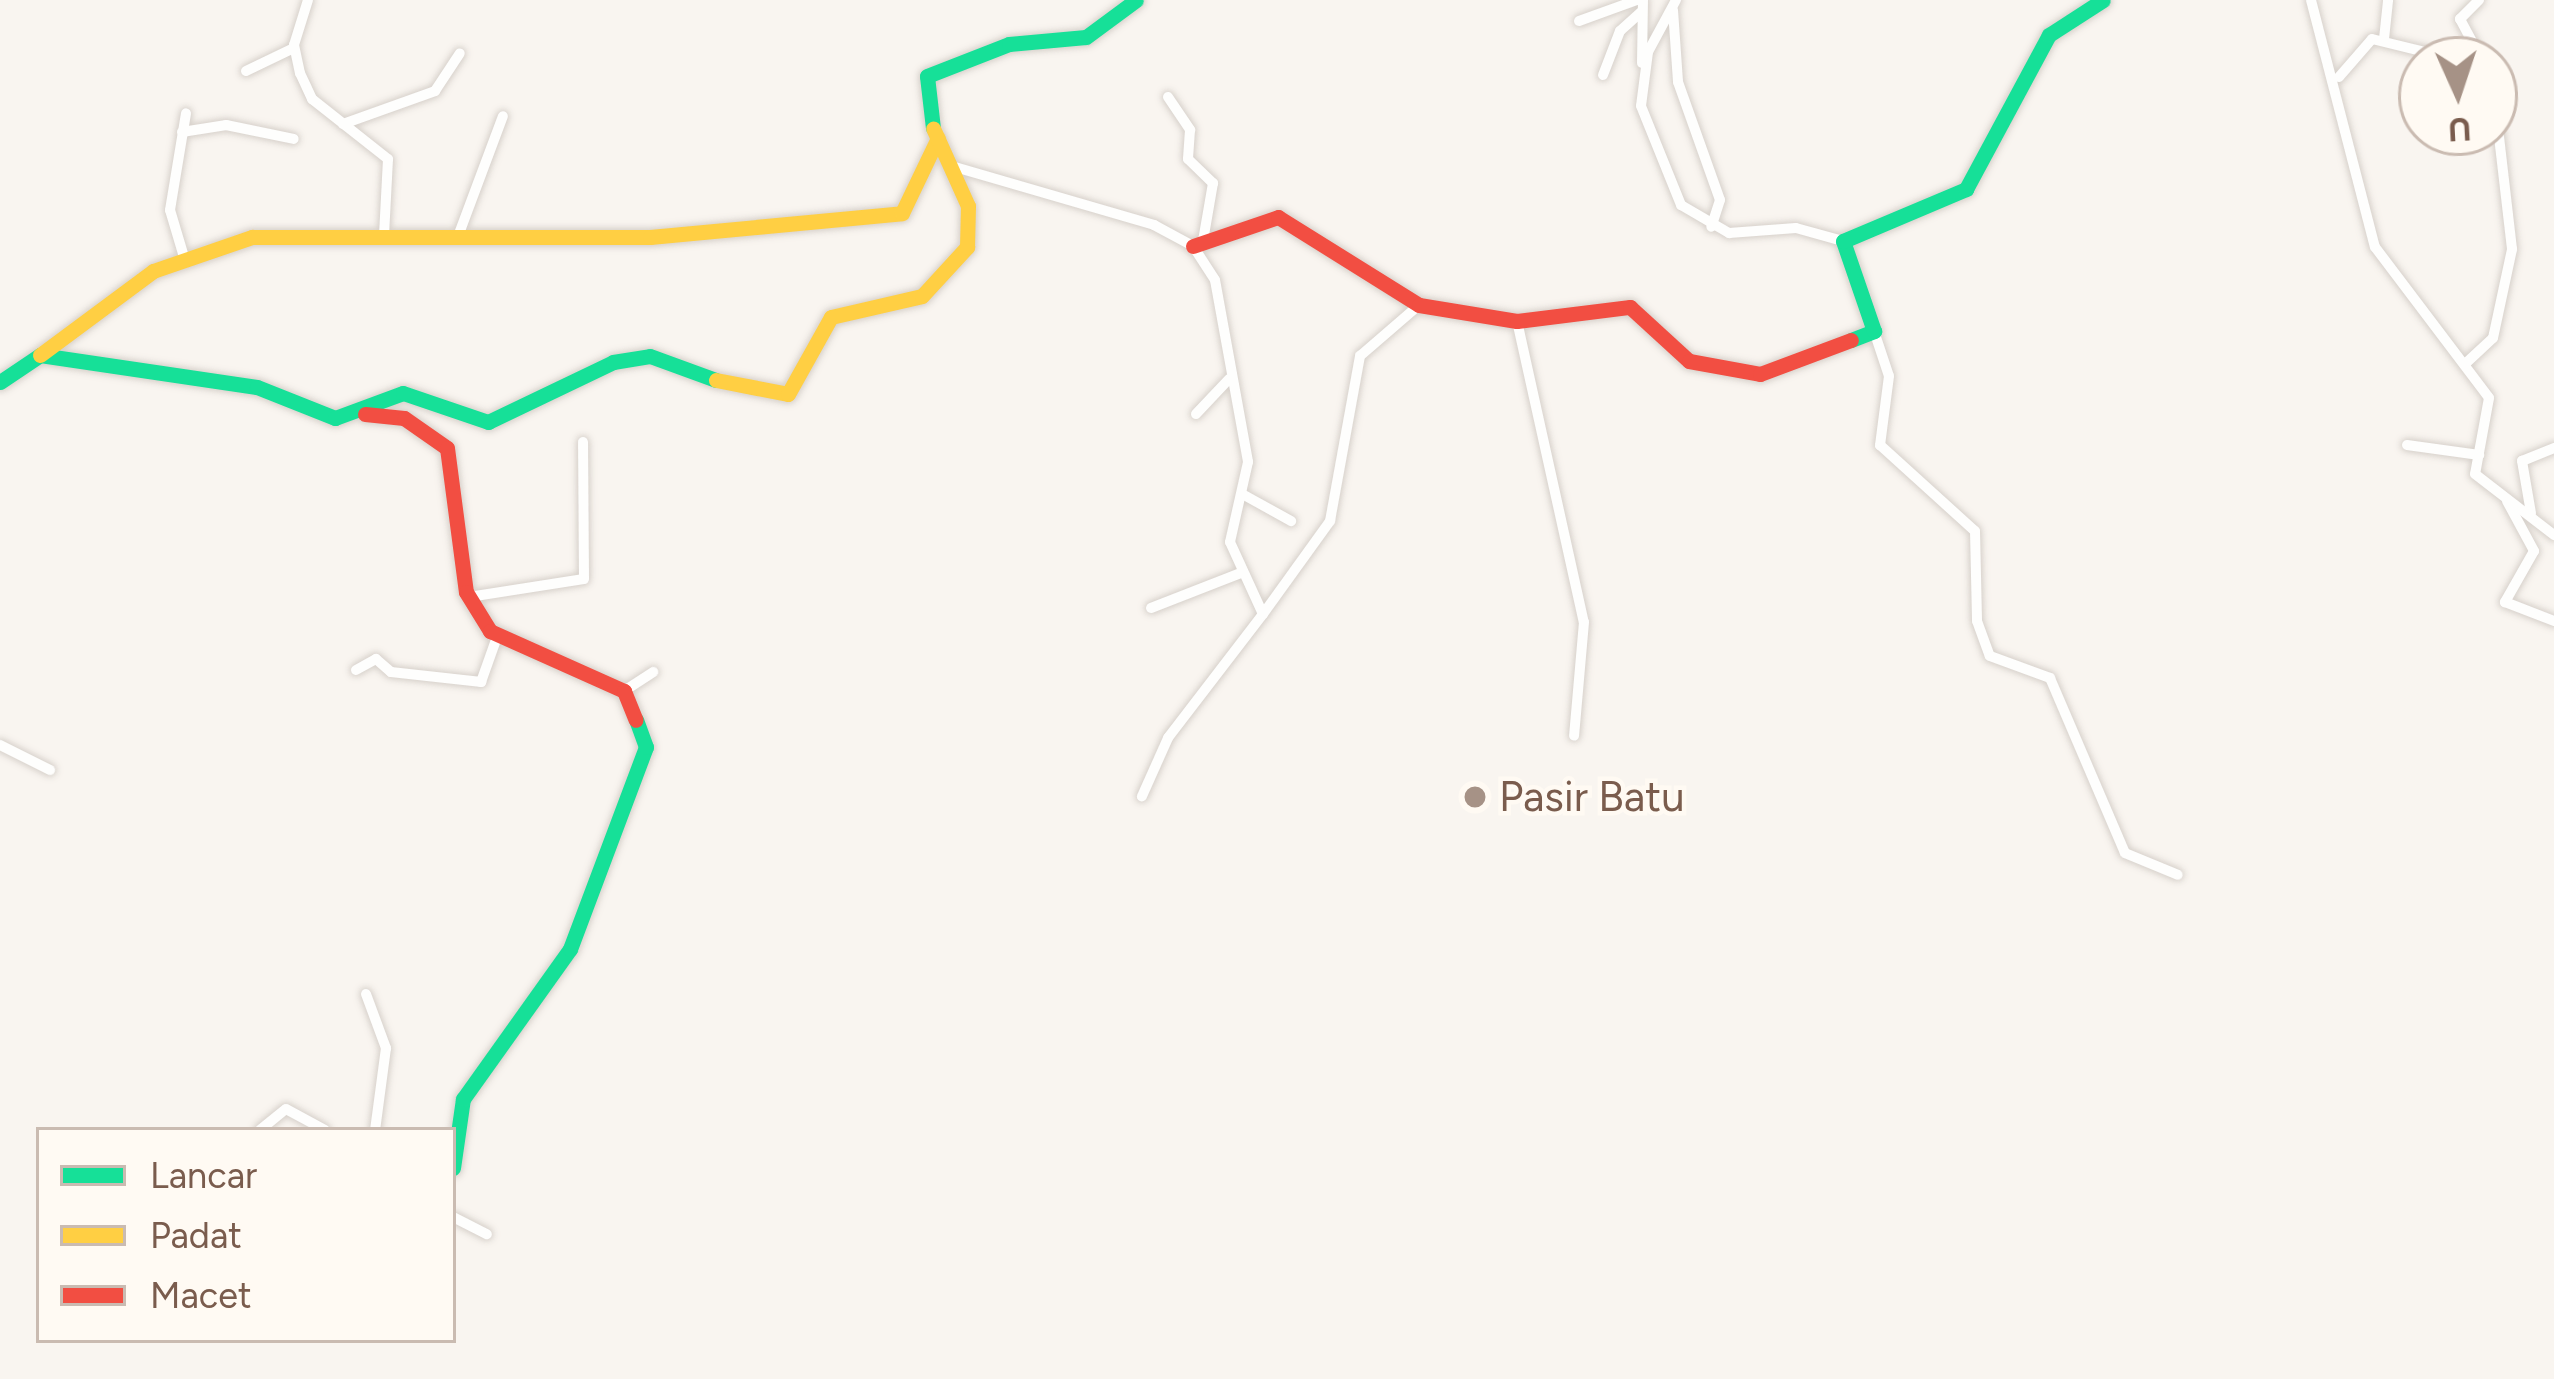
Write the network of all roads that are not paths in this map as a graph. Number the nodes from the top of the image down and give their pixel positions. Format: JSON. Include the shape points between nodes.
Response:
{"nodes":[{"id":1,"x":308,"y":0,"type":"edge"},
{"id":2,"x":1136,"y":0,"type":"edge"},
{"id":3,"x":2103,"y":0,"type":"edge"},
{"id":4,"x":2311,"y":0,"type":"edge"},
{"id":5,"x":2388,"y":0,"type":"edge"},
{"id":6,"x":2479,"y":0,"type":"edge"},
{"id":7,"x":1674,"y":3,"type":"edge"},
{"id":8,"x":1640,"y":4,"type":"edge"},
{"id":9,"x":1579,"y":21,"type":"dead end"},
{"id":10,"x":2469,"y":36,"type":"edge"},
{"id":11,"x":2384,"y":39,"type":"junction"},
{"id":12,"x":2398,"y":43,"type":"edge"},
{"id":13,"x":294,"y":48,"type":"junction"},
{"id":14,"x":460,"y":53,"type":"dead end"},
{"id":15,"x":246,"y":71,"type":"dead end"},
{"id":16,"x":1603,"y":75,"type":"dead end"},
{"id":17,"x":2338,"y":77,"type":"junction"},
{"id":18,"x":1642,"y":78,"type":"junction"},
{"id":19,"x":1168,"y":97,"type":"dead end"},
{"id":20,"x":186,"y":113,"type":"dead end"},
{"id":21,"x":503,"y":116,"type":"dead end"},
{"id":22,"x":344,"y":124,"type":"junction"},
{"id":23,"x":182,"y":132,"type":"junction"},
{"id":24,"x":938,"y":138,"type":"junction"},
{"id":25,"x":294,"y":139,"type":"dead end"},
{"id":26,"x":2501,"y":156,"type":"edge"},
{"id":27,"x":948,"y":165,"type":"junction"},
{"id":28,"x":1711,"y":227,"type":"junction"},
{"id":29,"x":384,"y":235,"type":"junction"},
{"id":30,"x":457,"y":239,"type":"junction"},
{"id":31,"x":1844,"y":241,"type":"junction"},
{"id":32,"x":1198,"y":244,"type":"junction"},
{"id":33,"x":184,"y":257,"type":"junction"},
{"id":34,"x":1419,"y":305,"type":"junction"},
{"id":35,"x":1517,"y":321,"type":"junction"},
{"id":36,"x":1874,"y":331,"type":"junction"},
{"id":37,"x":40,"y":355,"type":"junction"},
{"id":38,"x":2465,"y":364,"type":"junction"},
{"id":39,"x":1229,"y":379,"type":"junction"},
{"id":40,"x":0,"y":382,"type":"edge"},
{"id":41,"x":356,"y":414,"type":"junction"},
{"id":42,"x":1196,"y":414,"type":"dead end"},
{"id":43,"x":583,"y":442,"type":"dead end"},
{"id":44,"x":2408,"y":445,"type":"dead end"},
{"id":45,"x":2554,"y":448,"type":"edge"},
{"id":46,"x":2479,"y":455,"type":"junction"},
{"id":47,"x":1244,"y":495,"type":"junction"},
{"id":48,"x":2506,"y":497,"type":"junction"},
{"id":49,"x":2531,"y":513,"type":"junction"},
{"id":50,"x":1291,"y":521,"type":"dead end"},
{"id":51,"x":2554,"y":535,"type":"edge"},
{"id":52,"x":1241,"y":573,"type":"junction"},
{"id":53,"x":469,"y":597,"type":"junction"},
{"id":54,"x":1151,"y":608,"type":"dead end"},
{"id":55,"x":1263,"y":614,"type":"junction"},
{"id":56,"x":2554,"y":620,"type":"edge"},
{"id":57,"x":496,"y":638,"type":"junction"},
{"id":58,"x":356,"y":670,"type":"dead end"},
{"id":59,"x":653,"y":672,"type":"dead end"},
{"id":60,"x":624,"y":691,"type":"junction"},
{"id":61,"x":1574,"y":736,"type":"dead end"},
{"id":62,"x":0,"y":746,"type":"edge"},
{"id":63,"x":50,"y":770,"type":"dead end"},
{"id":64,"x":1142,"y":796,"type":"dead end"},
{"id":65,"x":2177,"y":875,"type":"dead end"},
{"id":66,"x":366,"y":994,"type":"dead end"},
{"id":67,"x":264,"y":1127,"type":"edge"},
{"id":68,"x":320,"y":1127,"type":"edge"},
{"id":69,"x":375,"y":1127,"type":"edge"},
{"id":70,"x":456,"y":1147,"type":"edge"},
{"id":71,"x":456,"y":1218,"type":"edge"},
{"id":72,"x":487,"y":1234,"type":"dead end"}],
"edges":[{"from":1,"to":13,"type":"street"},
{"from":2,"to":24,"type":"street","via":[[1086,38],[1009,44],[938,68],[922,96]]},
{"from":3,"to":31,"type":"street","via":[[2049,35],[1966,190]]},
{"from":4,"to":17,"type":"street"},
{"from":5,"to":11,"type":"street"},
{"from":6,"to":10,"type":"street","via":[[2460,19]]},
{"from":7,"to":18,"type":"street"},
{"from":7,"to":28,"type":"street","via":[[1678,82],[1720,200]]},
{"from":8,"to":9,"type":"street"},
{"from":8,"to":16,"type":"street","via":[[1612,42]]},
{"from":8,"to":18,"type":"street"},
{"from":11,"to":12,"type":"street"},
{"from":11,"to":17,"type":"street","via":[[2361,44]]},
{"from":13,"to":15,"type":"street"},
{"from":13,"to":22,"type":"street","via":[[309,94]]},
{"from":14,"to":22,"type":"street","via":[[435,91]]},
{"from":17,"to":38,"type":"street","via":[[2375,247]]},
{"from":18,"to":28,"type":"street","via":[[1648,141],[1681,205]]},
{"from":19,"to":32,"type":"street","via":[[1190,130],[1188,159],[1213,183]]},
{"from":20,"to":23,"type":"street"},
{"from":21,"to":30,"type":"street"},
{"from":22,"to":29,"type":"street","via":[[388,160]]},
{"from":23,"to":25,"type":"street","via":[[226,125]]},
{"from":23,"to":33,"type":"street","via":[[170,210]]},
{"from":24,"to":27,"type":"street"},
{"from":24,"to":30,"type":"street","via":[[902,213],[650,237]]},
{"from":26,"to":38,"type":"street","via":[[2512,249],[2493,338]]},
{"from":27,"to":32,"type":"street"},
{"from":27,"to":41,"type":"street","via":[[972,226],[959,260],[922,296],[831,317],[788,394],[766,398],[693,363],[635,357],[510,419],[403,393]]},
{"from":28,"to":31,"type":"street","via":[[1796,228]]},
{"from":29,"to":30,"type":"street"},
{"from":29,"to":33,"type":"street","via":[[291,232]]},
{"from":31,"to":36,"type":"street"},
{"from":32,"to":34,"type":"street","via":[[1281,218],[1349,271]]},
{"from":32,"to":39,"type":"street","via":[[1215,280]]},
{"from":33,"to":37,"type":"street"},
{"from":34,"to":35,"type":"street"},
{"from":34,"to":55,"type":"street","via":[[1360,356],[1330,521]]},
{"from":35,"to":36,"type":"street","via":[[1630,307],[1688,362],[1726,375],[1760,374]]},
{"from":35,"to":61,"type":"street","via":[[1584,622]]},
{"from":36,"to":65,"type":"street","via":[[1889,376],[1880,445],[1975,531],[1977,621],[1990,656],[2050,678],[2125,853]]},
{"from":37,"to":40,"type":"street"},
{"from":37,"to":41,"type":"street"},
{"from":38,"to":46,"type":"street","via":[[2489,398]]},
{"from":39,"to":42,"type":"street"},
{"from":39,"to":47,"type":"street"},
{"from":41,"to":53,"type":"street","via":[[404,418],[448,448]]},
{"from":43,"to":53,"type":"street","via":[[584,579]]},
{"from":44,"to":46,"type":"street"},
{"from":45,"to":49,"type":"street","via":[[2522,461]]},
{"from":46,"to":48,"type":"street","via":[[2475,476]]},
{"from":47,"to":50,"type":"street"},
{"from":47,"to":52,"type":"street","via":[[1236,492],[1230,526]]},
{"from":48,"to":49,"type":"street"},
{"from":48,"to":56,"type":"street","via":[[2534,551],[2505,602]]},
{"from":49,"to":51,"type":"street"},
{"from":52,"to":54,"type":"street"},
{"from":52,"to":55,"type":"street"},
{"from":53,"to":57,"type":"street"},
{"from":55,"to":64,"type":"street","via":[[1168,738]]},
{"from":57,"to":58,"type":"street","via":[[481,682],[391,672],[376,659]]},
{"from":57,"to":60,"type":"street"},
{"from":59,"to":60,"type":"street"},
{"from":60,"to":70,"type":"street","via":[[644,770],[592,869],[570,950],[463,1099]]},
{"from":62,"to":63,"type":"street"},
{"from":66,"to":69,"type":"street","via":[[386,1048]]},
{"from":67,"to":68,"type":"street","via":[[286,1108]]},
{"from":71,"to":72,"type":"street"}]}
